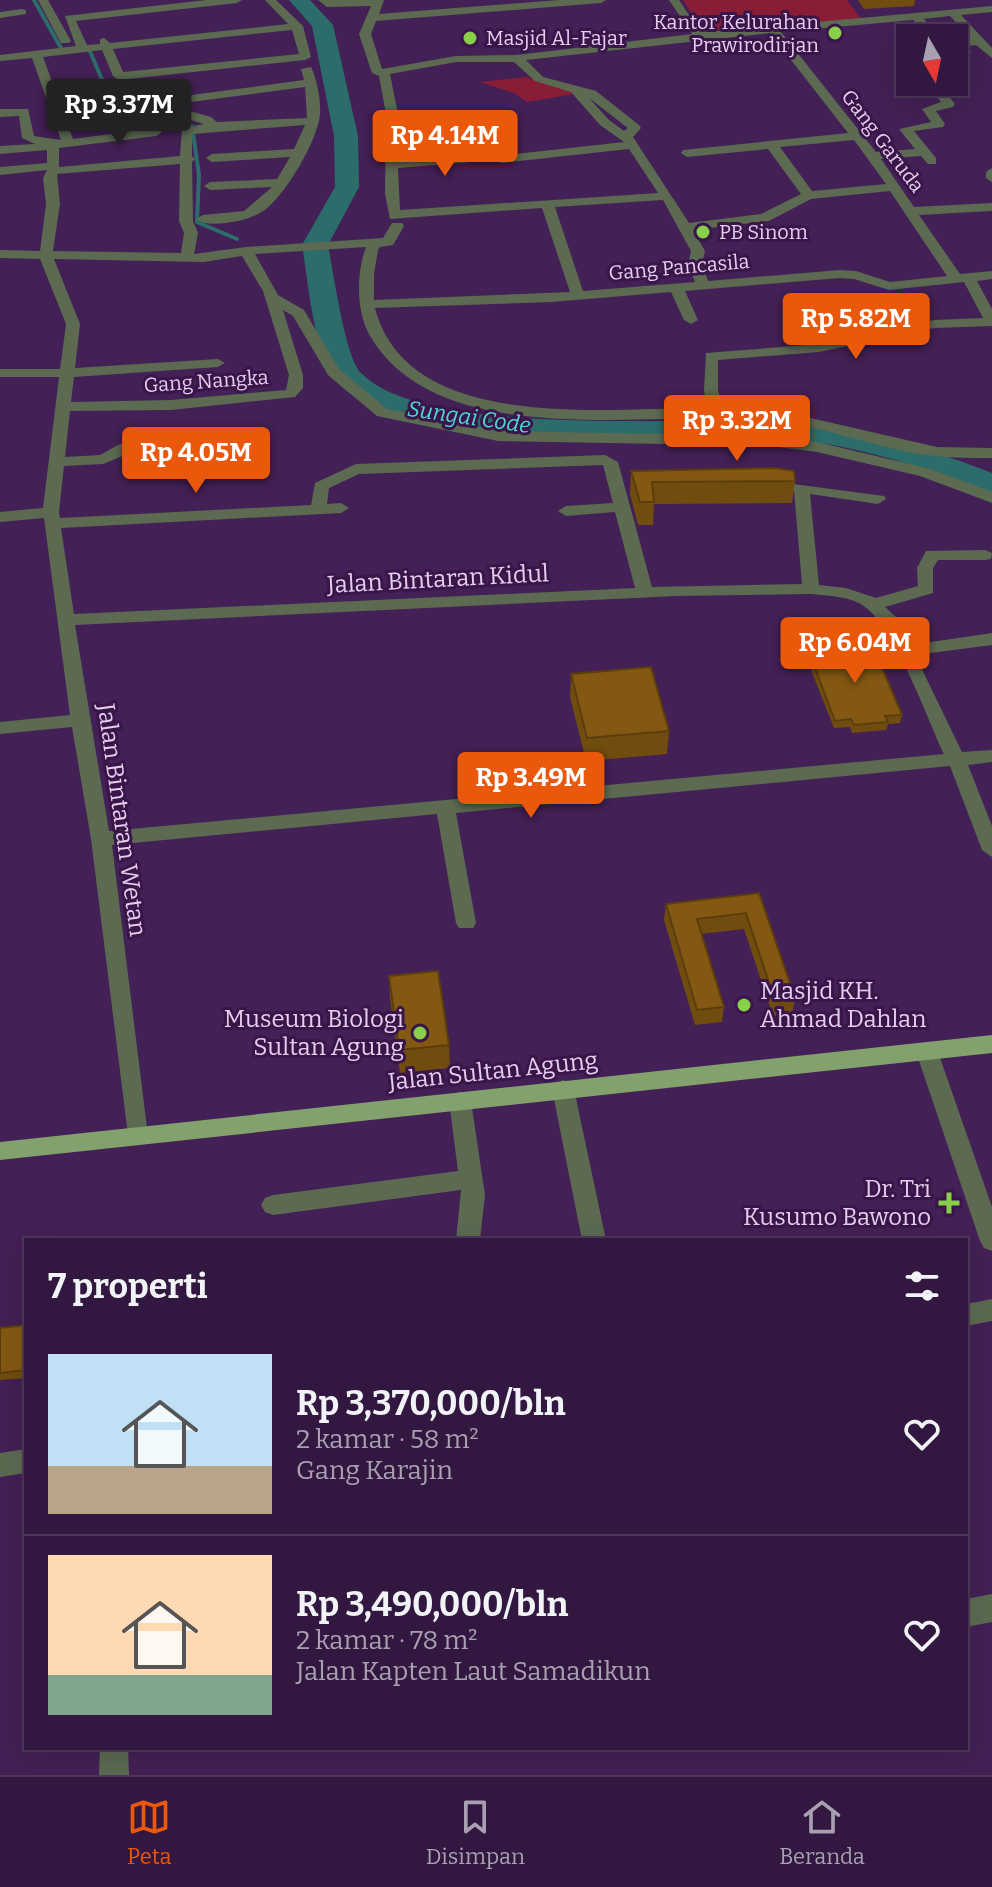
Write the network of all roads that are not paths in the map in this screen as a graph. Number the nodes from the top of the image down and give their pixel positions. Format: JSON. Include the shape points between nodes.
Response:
{"nodes":[{"id":1,"x":43,"y":0,"type":"edge"},
{"id":2,"x":237,"y":0,"type":"edge"},
{"id":3,"x":270,"y":0,"type":"edge"},
{"id":4,"x":323,"y":0,"type":"edge"},
{"id":5,"x":589,"y":0,"type":"edge"},
{"id":6,"x":601,"y":0,"type":"edge"},
{"id":7,"x":674,"y":0,"type":"edge"},
{"id":8,"x":378,"y":2,"type":"edge"},
{"id":9,"x":992,"y":9,"type":"edge"},
{"id":10,"x":22,"y":12,"type":"dead end"},
{"id":11,"x":953,"y":13,"type":"junction"},
{"id":12,"x":0,"y":15,"type":"edge"},
{"id":13,"x":917,"y":17,"type":"junction"},
{"id":14,"x":372,"y":18,"type":"junction"},
{"id":15,"x":295,"y":24,"type":"junction"},
{"id":16,"x":923,"y":24,"type":"edge"},
{"id":17,"x":773,"y":30,"type":"junction"},
{"id":18,"x":706,"y":36,"type":"junction"},
{"id":19,"x":979,"y":41,"type":"junction"},
{"id":20,"x":968,"y":42,"type":"edge"},
{"id":21,"x":105,"y":43,"type":"junction"},
{"id":22,"x":75,"y":47,"type":"junction"},
{"id":23,"x":36,"y":53,"type":"junction"},
{"id":24,"x":992,"y":56,"type":"edge"},
{"id":25,"x":305,"y":57,"type":"junction"},
{"id":26,"x":968,"y":57,"type":"edge"},
{"id":27,"x":0,"y":58,"type":"edge"},
{"id":28,"x":517,"y":58,"type":"junction"},
{"id":29,"x":384,"y":73,"type":"junction"},
{"id":30,"x":310,"y":83,"type":"junction"},
{"id":31,"x":942,"y":96,"type":"edge"},
{"id":32,"x":0,"y":113,"type":"edge"},
{"id":33,"x":838,"y":113,"type":"junction"},
{"id":34,"x":820,"y":114,"type":"dead end"},
{"id":35,"x":313,"y":121,"type":"junction"},
{"id":36,"x":214,"y":126,"type":"junction"},
{"id":37,"x":498,"y":130,"type":"dead end"},
{"id":38,"x":156,"y":132,"type":"dead end"},
{"id":39,"x":855,"y":136,"type":"junction"},
{"id":40,"x":629,"y":141,"type":"junction"},
{"id":41,"x":390,"y":143,"type":"junction"},
{"id":42,"x":69,"y":144,"type":"junction"},
{"id":43,"x":772,"y":145,"type":"junction"},
{"id":44,"x":53,"y":146,"type":"junction"},
{"id":45,"x":0,"y":150,"type":"edge"},
{"id":46,"x":298,"y":153,"type":"junction"},
{"id":47,"x":687,"y":153,"type":"dead end"},
{"id":48,"x":873,"y":156,"type":"junction"},
{"id":49,"x":212,"y":158,"type":"dead end"},
{"id":50,"x":189,"y":159,"type":"junction"},
{"id":51,"x":390,"y":165,"type":"junction"},
{"id":52,"x":53,"y":169,"type":"junction"},
{"id":53,"x":0,"y":171,"type":"edge"},
{"id":54,"x":282,"y":183,"type":"junction"},
{"id":55,"x":210,"y":186,"type":"dead end"},
{"id":56,"x":896,"y":187,"type":"junction"},
{"id":57,"x":808,"y":195,"type":"junction"},
{"id":58,"x":673,"y":199,"type":"junction"},
{"id":59,"x":547,"y":204,"type":"junction"},
{"id":60,"x":992,"y":207,"type":"edge"},
{"id":61,"x":911,"y":211,"type":"junction"},
{"id":62,"x":203,"y":219,"type":"dead end"},
{"id":63,"x":396,"y":219,"type":"junction"},
{"id":64,"x":685,"y":227,"type":"junction"},
{"id":65,"x":240,"y":238,"type":"junction"},
{"id":66,"x":371,"y":243,"type":"junction"},
{"id":67,"x":0,"y":254,"type":"edge"},
{"id":68,"x":46,"y":256,"type":"junction"},
{"id":69,"x":187,"y":256,"type":"junction"},
{"id":70,"x":992,"y":275,"type":"edge"},
{"id":71,"x":963,"y":278,"type":"junction"},
{"id":72,"x":703,"y":285,"type":"junction"},
{"id":73,"x":676,"y":287,"type":"junction"},
{"id":74,"x":578,"y":296,"type":"junction"},
{"id":75,"x":273,"y":298,"type":"junction"},
{"id":76,"x":367,"y":304,"type":"junction"},
{"id":77,"x":691,"y":320,"type":"dead end"},
{"id":78,"x":992,"y":322,"type":"edge"},
{"id":79,"x":218,"y":363,"type":"dead end"},
{"id":80,"x":0,"y":373,"type":"edge"},
{"id":81,"x":67,"y":373,"type":"junction"},
{"id":82,"x":64,"y":407,"type":"junction"},
{"id":83,"x":717,"y":412,"type":"junction"},
{"id":84,"x":260,"y":445,"type":"dead end"},
{"id":85,"x":992,"y":453,"type":"edge"},
{"id":86,"x":57,"y":462,"type":"junction"},
{"id":87,"x":758,"y":483,"type":"edge"},
{"id":88,"x":638,"y":485,"type":"edge"},
{"id":89,"x":616,"y":486,"type":"junction"},
{"id":90,"x":802,"y":490,"type":"junction"},
{"id":91,"x":992,"y":498,"type":"edge"},
{"id":92,"x":878,"y":499,"type":"dead end"},
{"id":93,"x":621,"y":507,"type":"junction"},
{"id":94,"x":341,"y":508,"type":"dead end"},
{"id":95,"x":319,"y":509,"type":"junction"},
{"id":96,"x":566,"y":511,"type":"dead end"},
{"id":97,"x":0,"y":517,"type":"edge"},
{"id":98,"x":52,"y":518,"type":"junction"},
{"id":99,"x":985,"y":555,"type":"dead end"},
{"id":100,"x":811,"y":589,"type":"junction"},
{"id":101,"x":645,"y":593,"type":"junction"},
{"id":102,"x":875,"y":604,"type":"junction"},
{"id":103,"x":68,"y":620,"type":"junction"},
{"id":104,"x":992,"y":639,"type":"edge"},
{"id":105,"x":904,"y":651,"type":"junction"},
{"id":106,"x":80,"y":720,"type":"junction"},
{"id":107,"x":0,"y":728,"type":"edge"},
{"id":108,"x":992,"y":756,"type":"edge"},
{"id":109,"x":956,"y":759,"type":"junction"},
{"id":110,"x":445,"y":806,"type":"junction"},
{"id":111,"x":101,"y":839,"type":"junction"},
{"id":112,"x":992,"y":850,"type":"edge"},
{"id":113,"x":466,"y":923,"type":"dead end"},
{"id":114,"x":992,"y":1044,"type":"edge"},
{"id":115,"x":927,"y":1052,"type":"junction"},
{"id":116,"x":563,"y":1089,"type":"junction"},
{"id":117,"x":460,"y":1101,"type":"junction"},
{"id":118,"x":137,"y":1136,"type":"junction"},
{"id":119,"x":0,"y":1151,"type":"edge"},
{"id":120,"x":472,"y":1179,"type":"junction"},
{"id":121,"x":273,"y":1205,"type":"dead end"},
{"id":122,"x":468,"y":1238,"type":"edge"},
{"id":123,"x":594,"y":1238,"type":"edge"},
{"id":124,"x":992,"y":1241,"type":"edge"},
{"id":125,"x":992,"y":1310,"type":"edge"},
{"id":126,"x":968,"y":1315,"type":"edge"},
{"id":127,"x":24,"y":1461,"type":"edge"},
{"id":128,"x":0,"y":1465,"type":"edge"},
{"id":129,"x":992,"y":1608,"type":"edge"},
{"id":130,"x":968,"y":1613,"type":"edge"},
{"id":131,"x":114,"y":1750,"type":"edge"},
{"id":132,"x":114,"y":1775,"type":"edge"}],
"edges":[{"from":1,"to":22,"type":"street"},
{"from":2,"to":22,"type":"street","via":[[69,18]]},
{"from":3,"to":15,"type":"street"},
{"from":4,"to":8,"type":"street"},
{"from":5,"to":6,"type":"street"},
{"from":5,"to":14,"type":"street"},
{"from":7,"to":18,"type":"street","via":[[694,31]]},
{"from":8,"to":14,"type":"street"},
{"from":9,"to":11,"type":"street"},
{"from":10,"to":12,"type":"street"},
{"from":11,"to":13,"type":"street"},
{"from":11,"to":19,"type":"street"},
{"from":13,"to":16,"type":"street"},
{"from":13,"to":17,"type":"street"},
{"from":14,"to":29,"type":"street","via":[[366,44],[376,71]]},
{"from":15,"to":21,"type":"street"},
{"from":15,"to":25,"type":"street"},
{"from":17,"to":18,"type":"street"},
{"from":17,"to":33,"type":"street","name":"Gang Garuda"},
{"from":18,"to":28,"type":"street"},
{"from":19,"to":20,"type":"street"},
{"from":19,"to":24,"type":"street"},
{"from":21,"to":22,"type":"street"},
{"from":21,"to":25,"type":"street","via":[[121,77]]},
{"from":22,"to":23,"type":"street"},
{"from":23,"to":27,"type":"street"},
{"from":23,"to":42,"type":"street"},
{"from":24,"to":26,"type":"street"},
{"from":25,"to":30,"type":"street"},
{"from":28,"to":29,"type":"street","via":[[448,60]]},
{"from":28,"to":40,"type":"street","via":[[539,79],[574,88]]},
{"from":29,"to":41,"type":"street","via":[[392,114]]},
{"from":30,"to":35,"type":"street"},
{"from":30,"to":36,"type":"street","via":[[173,104]]},
{"from":31,"to":48,"type":"street","via":[[949,104],[928,109],[939,124],[905,129],[928,156]]},
{"from":32,"to":44,"type":"street","via":[[24,112],[29,139]]},
{"from":33,"to":34,"type":"street"},
{"from":33,"to":39,"type":"street","name":"Gang Garuda"},
{"from":35,"to":36,"type":"street"},
{"from":35,"to":46,"type":"street"},
{"from":36,"to":50,"type":"street","via":[[186,131]]},
{"from":37,"to":41,"type":"street"},
{"from":38,"to":42,"type":"street"},
{"from":39,"to":43,"type":"street"},
{"from":39,"to":48,"type":"street","name":"Gang Garuda"},
{"from":40,"to":51,"type":"street","via":[[508,159],[494,151]]},
{"from":40,"to":58,"type":"street"},
{"from":41,"to":51,"type":"street"},
{"from":42,"to":44,"type":"street"},
{"from":43,"to":47,"type":"street"},
{"from":43,"to":57,"type":"street"},
{"from":44,"to":45,"type":"street"},
{"from":44,"to":52,"type":"street"},
{"from":46,"to":49,"type":"street"},
{"from":46,"to":54,"type":"street"},
{"from":48,"to":56,"type":"street","name":"Gang Garuda"},
{"from":50,"to":52,"type":"street"},
{"from":50,"to":69,"type":"street"},
{"from":51,"to":63,"type":"street"},
{"from":52,"to":53,"type":"street"},
{"from":52,"to":68,"type":"street"},
{"from":54,"to":55,"type":"street"},
{"from":54,"to":65,"type":"street"},
{"from":56,"to":57,"type":"street"},
{"from":56,"to":61,"type":"street","name":"Gang Garuda"},
{"from":57,"to":64,"type":"street","via":[[764,218]]},
{"from":58,"to":59,"type":"street"},
{"from":58,"to":64,"type":"street"},
{"from":59,"to":63,"type":"street"},
{"from":59,"to":74,"type":"street"},
{"from":60,"to":61,"type":"street"},
{"from":61,"to":71,"type":"street","name":"Gang Garuda"},
{"from":62,"to":65,"type":"street"},
{"from":63,"to":66,"type":"street","via":[[391,240]]},
{"from":64,"to":72,"type":"street","via":[[698,251],[695,264]]},
{"from":65,"to":66,"type":"street","via":[[270,247]]},
{"from":65,"to":69,"type":"street","via":[[204,258]]},
{"from":65,"to":75,"type":"street","name":"Gang Nangka"},
{"from":66,"to":76,"type":"street"},
{"from":67,"to":68,"type":"street"},
{"from":68,"to":69,"type":"street"},
{"from":68,"to":81,"type":"street","name":"Jalan Bintaran Wetan","via":[[73,324]]},
{"from":70,"to":71,"type":"street","name":"Gang Pancasila"},
{"from":71,"to":72,"type":"street","name":"Gang Pancasila","via":[[889,286],[845,274]]},
{"from":71,"to":78,"type":"street","name":"Gang Garuda"},
{"from":72,"to":73,"type":"street","name":"Gang Pancasila"},
{"from":73,"to":74,"type":"street","name":"Gang Pancasila"},
{"from":73,"to":77,"type":"street"},
{"from":74,"to":76,"type":"street","name":"Gang Pancasila"},
{"from":75,"to":82,"type":"street","name":"Gang Nangka","via":[[296,375],[290,394],[171,405]]},
{"from":75,"to":91,"type":"street","via":[[299,313],[333,372],[382,413],[498,436],[771,441],[817,447],[925,472]]},
{"from":76,"to":83,"type":"street","via":[[377,337],[394,358],[479,402],[531,412]]},
{"from":78,"to":83,"type":"street","via":[[934,324],[819,348],[711,356]]},
{"from":79,"to":81,"type":"street"},
{"from":80,"to":81,"type":"street"},
{"from":81,"to":82,"type":"street","name":"Jalan Bintaran Wetan"},
{"from":82,"to":86,"type":"street","name":"Jalan Bintaran Wetan"},
{"from":83,"to":85,"type":"street","via":[[820,423],[941,453]]},
{"from":84,"to":86,"type":"street","via":[[260,436],[254,434],[158,440],[135,443],[103,459]]},
{"from":86,"to":98,"type":"street","name":"Jalan Bintaran Wetan"},
{"from":87,"to":90,"type":"street","via":[[795,484]]},
{"from":88,"to":89,"type":"street"},
{"from":89,"to":93,"type":"street"},
{"from":89,"to":95,"type":"street","via":[[610,462],[596,460],[378,467],[344,472],[321,486]]},
{"from":90,"to":92,"type":"street"},
{"from":90,"to":100,"type":"street"},
{"from":93,"to":96,"type":"street"},
{"from":93,"to":101,"type":"street"},
{"from":94,"to":95,"type":"street"},
{"from":95,"to":98,"type":"street"},
{"from":97,"to":98,"type":"street"},
{"from":98,"to":103,"type":"street","name":"Jalan Bintaran Wetan"},
{"from":99,"to":102,"type":"street","via":[[932,555],[925,568],[927,589]]},
{"from":100,"to":101,"type":"street","name":"Jalan Bintaran Kidul"},
{"from":100,"to":102,"type":"street","name":"Jalan Bintaran Kidul","via":[[846,593]]},
{"from":101,"to":103,"type":"street","name":"Jalan Bintaran Kidul"},
{"from":102,"to":105,"type":"street"},
{"from":103,"to":106,"type":"street","name":"Jalan Bintaran Wetan"},
{"from":104,"to":105,"type":"street"},
{"from":105,"to":109,"type":"street"},
{"from":106,"to":107,"type":"street"},
{"from":106,"to":111,"type":"street","name":"Jalan Bintaran Wetan"},
{"from":108,"to":109,"type":"street"},
{"from":109,"to":110,"type":"street"},
{"from":109,"to":112,"type":"street"},
{"from":110,"to":111,"type":"street"},
{"from":110,"to":113,"type":"street"},
{"from":111,"to":118,"type":"street","name":"Jalan Bintaran Wetan"},
{"from":114,"to":115,"type":"main road","name":"Jalan Sultan Agung"},
{"from":115,"to":116,"type":"main road","name":"Jalan Sultan Agung"},
{"from":115,"to":124,"type":"street"},
{"from":116,"to":117,"type":"main road","name":"Jalan Sultan Agung"},
{"from":116,"to":123,"type":"street"},
{"from":117,"to":118,"type":"main road","name":"Jalan Sultan Agung"},
{"from":117,"to":120,"type":"street"},
{"from":118,"to":119,"type":"main road","name":"Jalan Sultan Agung"},
{"from":120,"to":121,"type":"street"},
{"from":120,"to":122,"type":"street"},
{"from":125,"to":126,"type":"street"},
{"from":127,"to":128,"type":"street"},
{"from":129,"to":130,"type":"street"},
{"from":131,"to":132,"type":"street"}]}
